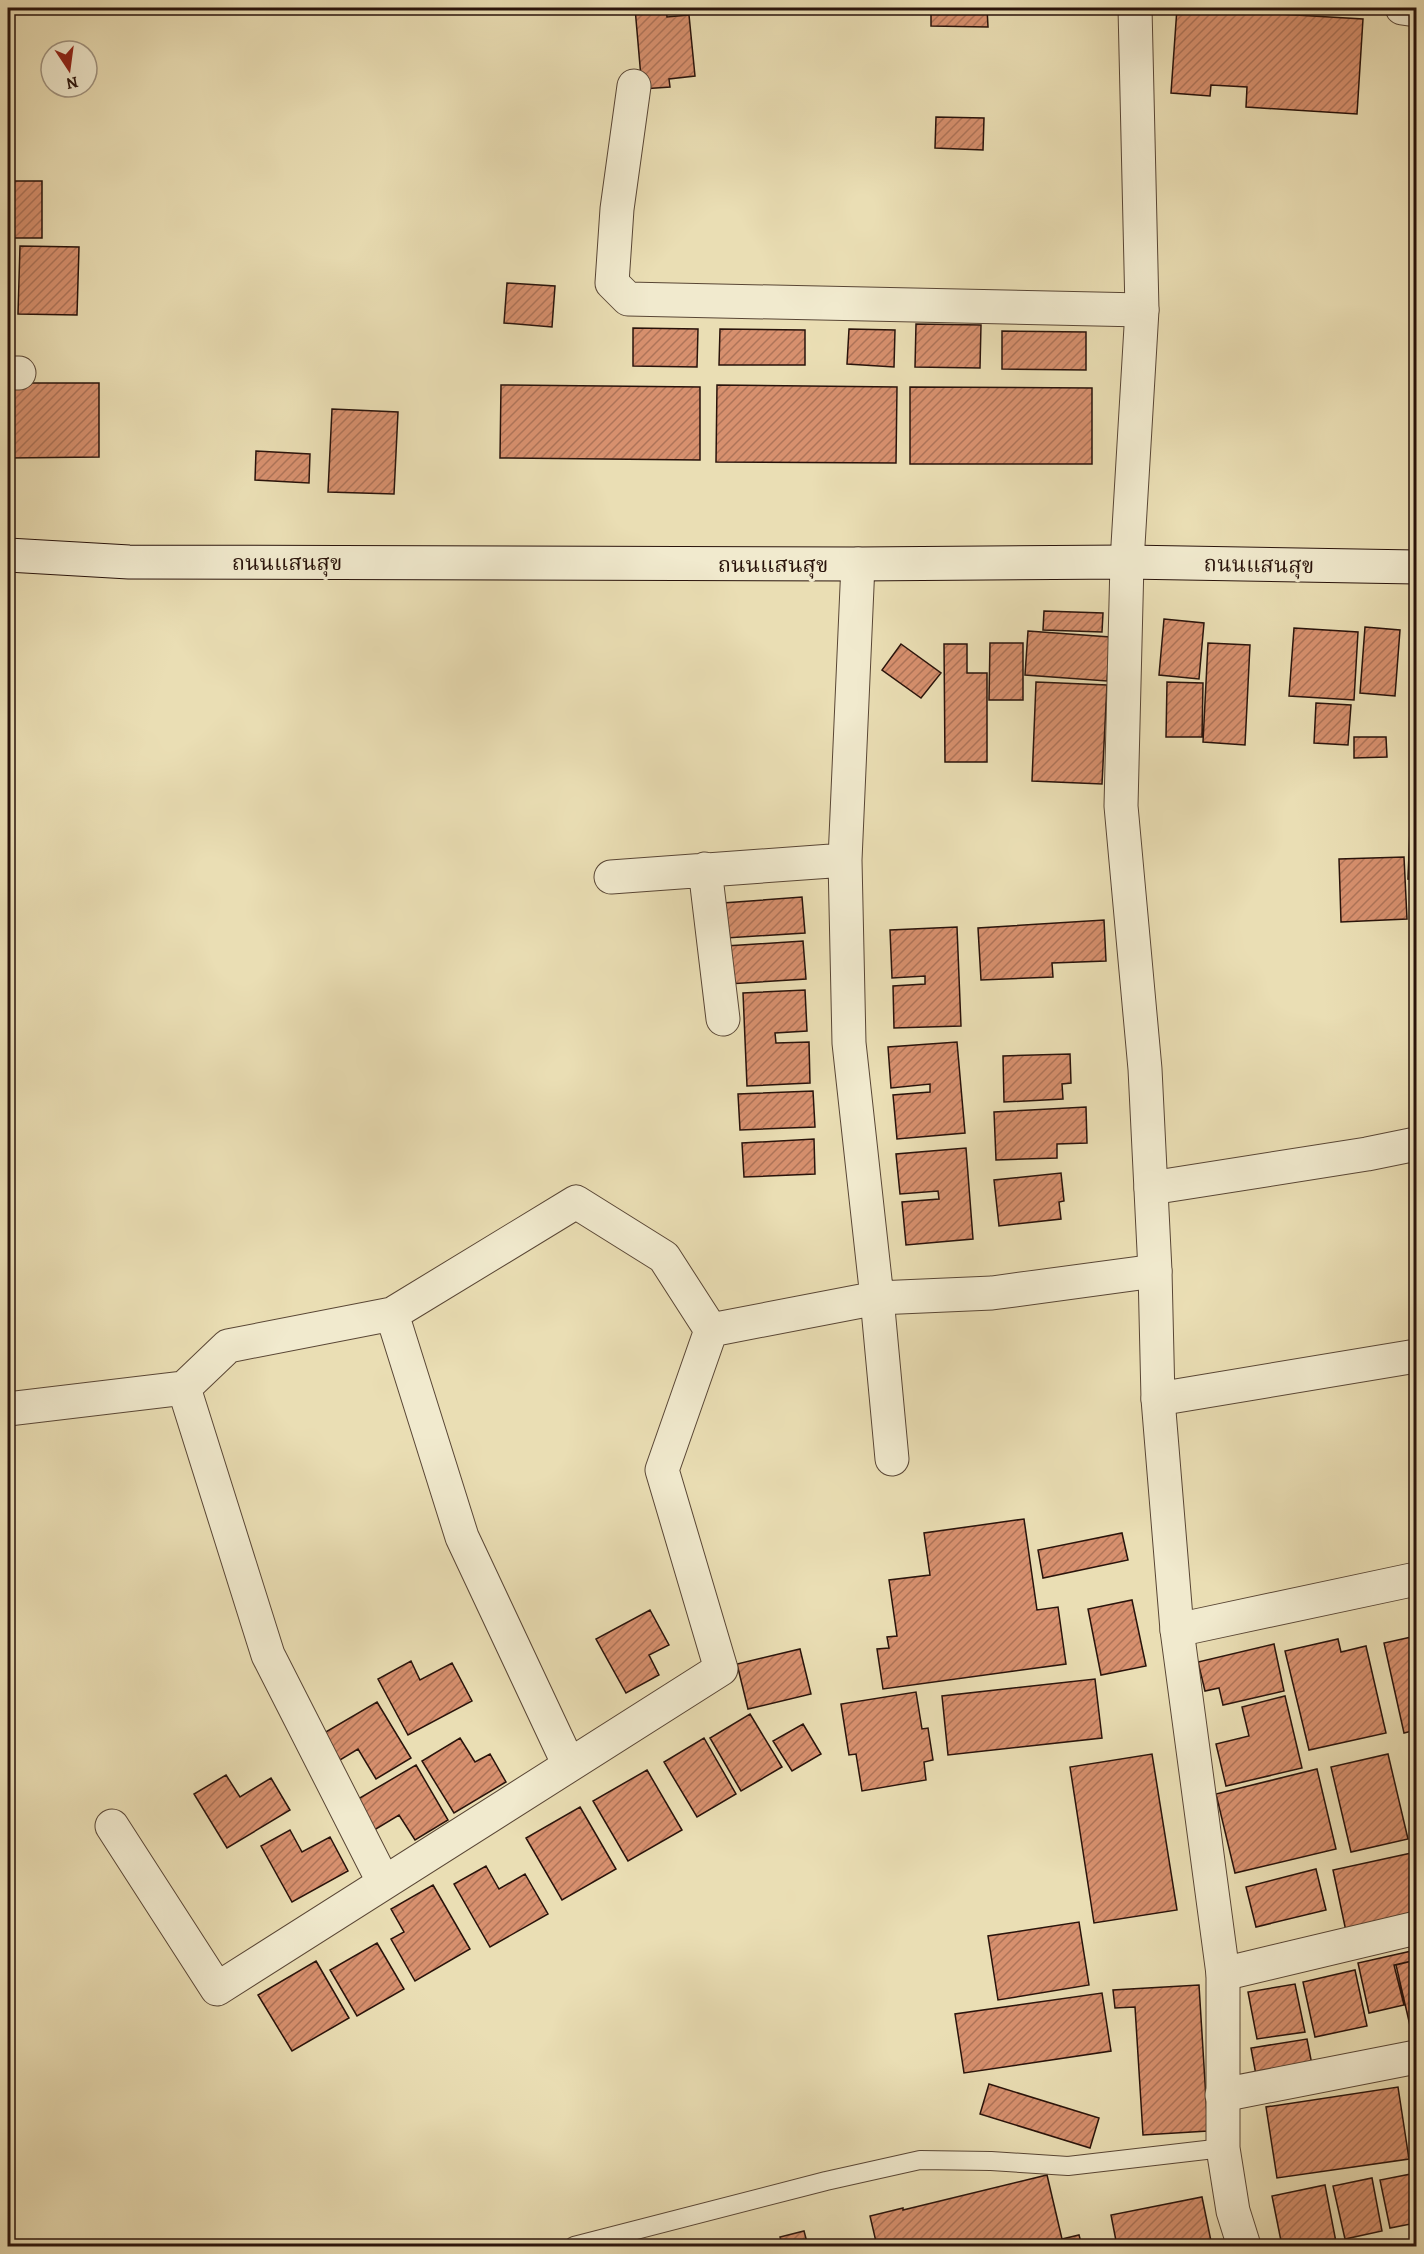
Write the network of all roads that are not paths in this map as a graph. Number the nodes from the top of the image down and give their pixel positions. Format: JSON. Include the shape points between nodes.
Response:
{"nodes":[{"id":1,"x":1135,"y":8,"type":"edge"},
{"id":2,"x":1402,"y":8,"type":"edge"},
{"id":3,"x":1416,"y":10,"type":"edge"},
{"id":4,"x":634,"y":86,"type":"dead end"},
{"id":5,"x":1142,"y":310,"type":"junction"},
{"id":6,"x":8,"y":555,"type":"edge"},
{"id":7,"x":129,"y":562,"type":"junction"},
{"id":8,"x":1127,"y":562,"type":"junction"},
{"id":9,"x":858,"y":564,"type":"junction"},
{"id":10,"x":1416,"y":567,"type":"edge"},
{"id":11,"x":8,"y":570,"type":"edge"},
{"id":12,"x":845,"y":860,"type":"junction"},
{"id":13,"x":705,"y":869,"type":"junction"},
{"id":14,"x":611,"y":877,"type":"dead end"},
{"id":15,"x":723,"y":1019,"type":"dead end"},
{"id":16,"x":1416,"y":1144,"type":"edge"},
{"id":17,"x":1151,"y":1188,"type":"junction"},
{"id":18,"x":1155,"y":1271,"type":"junction"},
{"id":19,"x":878,"y":1298,"type":"junction"},
{"id":20,"x":392,"y":1314,"type":"junction"},
{"id":21,"x":711,"y":1330,"type":"junction"},
{"id":22,"x":1416,"y":1356,"type":"edge"},
{"id":23,"x":184,"y":1388,"type":"junction"},
{"id":24,"x":1158,"y":1399,"type":"junction"},
{"id":25,"x":8,"y":1408,"type":"edge"},
{"id":26,"x":892,"y":1459,"type":"dead end"},
{"id":27,"x":1416,"y":1579,"type":"edge"},
{"id":28,"x":1177,"y":1630,"type":"junction"},
{"id":29,"x":569,"y":1765,"type":"junction"},
{"id":30,"x":112,"y":1826,"type":"dead end"},
{"id":31,"x":384,"y":1883,"type":"junction"},
{"id":32,"x":1416,"y":1929,"type":"edge"},
{"id":33,"x":1223,"y":1974,"type":"junction"},
{"id":34,"x":1416,"y":2057,"type":"edge"},
{"id":35,"x":1222,"y":2095,"type":"junction"},
{"id":36,"x":1223,"y":2148,"type":"junction"},
{"id":37,"x":574,"y":2247,"type":"edge"},
{"id":38,"x":1244,"y":2247,"type":"edge"}],
"edges":[{"from":1,"to":5,"type":"street"},
{"from":2,"to":3,"type":"street"},
{"from":4,"to":5,"type":"street","via":[[617,209],[612,283],[628,299]]},
{"from":5,"to":8,"type":"street"},
{"from":6,"to":7,"type":"street","name":"ถนนแสนสุข"},
{"from":7,"to":9,"type":"street","name":"ถนนแสนสุข"},
{"from":7,"to":11,"type":"street","name":"ถนนแสนสุข"},
{"from":8,"to":9,"type":"street","name":"ถนนแสนสุข"},
{"from":8,"to":10,"type":"street","name":"ถนนแสนสุข"},
{"from":8,"to":17,"type":"street","via":[[1121,806]]},
{"from":9,"to":12,"type":"street"},
{"from":12,"to":13,"type":"street"},
{"from":12,"to":19,"type":"street","via":[[849,1043]]},
{"from":13,"to":14,"type":"street"},
{"from":13,"to":15,"type":"street"},
{"from":16,"to":17,"type":"street"},
{"from":17,"to":18,"type":"street"},
{"from":18,"to":19,"type":"street","via":[[992,1293]]},
{"from":18,"to":24,"type":"street"},
{"from":19,"to":21,"type":"street"},
{"from":19,"to":26,"type":"street"},
{"from":20,"to":21,"type":"street","via":[[576,1202],[664,1257]]},
{"from":20,"to":23,"type":"street","via":[[228,1346]]},
{"from":20,"to":29,"type":"street","via":[[462,1537]]},
{"from":21,"to":29,"type":"street","via":[[662,1470],[721,1669]]},
{"from":22,"to":24,"type":"street"},
{"from":23,"to":25,"type":"street"},
{"from":23,"to":31,"type":"street","via":[[268,1654]]},
{"from":24,"to":28,"type":"street"},
{"from":27,"to":28,"type":"street"},
{"from":28,"to":33,"type":"street"},
{"from":29,"to":31,"type":"street"},
{"from":30,"to":31,"type":"street","via":[[217,1989]]},
{"from":32,"to":33,"type":"street"},
{"from":33,"to":35,"type":"street"},
{"from":34,"to":35,"type":"street"},
{"from":35,"to":36,"type":"street"},
{"from":36,"to":37,"type":"lane","via":[[1068,2166],[920,2160]]},
{"from":36,"to":38,"type":"street","via":[[1233,2211]]}]}
